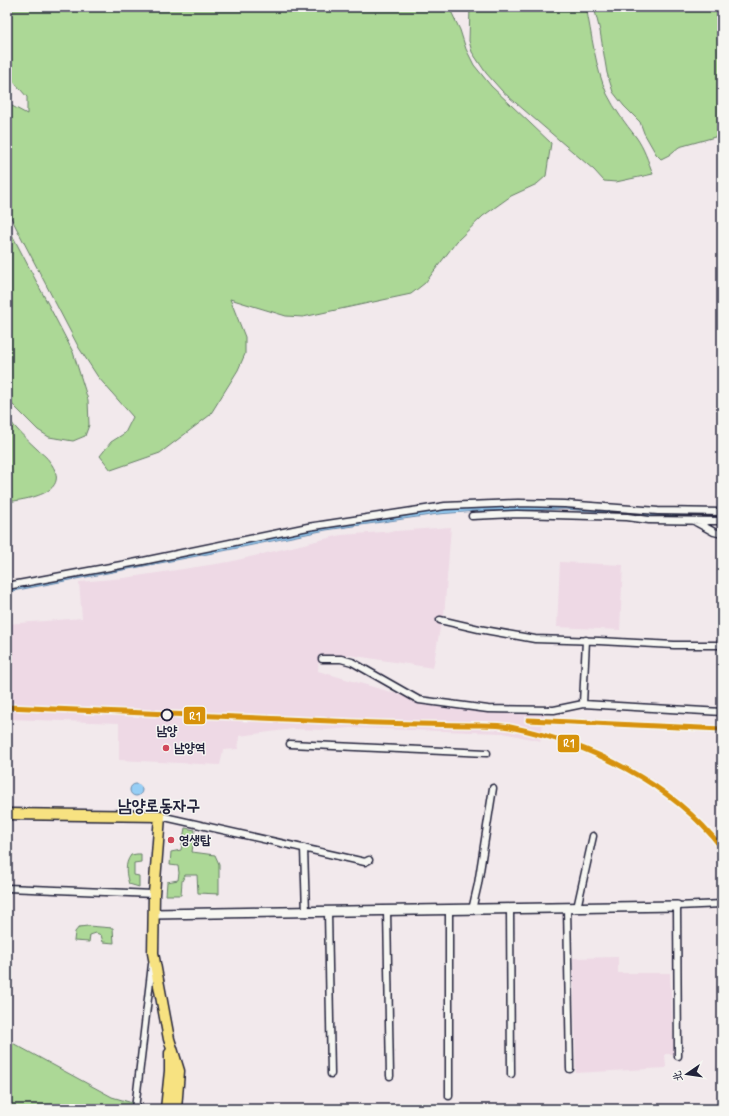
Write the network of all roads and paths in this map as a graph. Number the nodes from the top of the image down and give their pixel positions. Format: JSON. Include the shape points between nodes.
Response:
{"nodes":[{"id":1,"x":722,"y":512,"type":"edge"},
{"id":2,"x":472,"y":516,"type":"dead end"},
{"id":3,"x":692,"y":521,"type":"junction"},
{"id":4,"x":722,"y":521,"type":"edge"},
{"id":5,"x":722,"y":534,"type":"edge"},
{"id":6,"x":7,"y":586,"type":"edge"},
{"id":7,"x":440,"y":620,"type":"dead end"},
{"id":8,"x":586,"y":640,"type":"junction"},
{"id":9,"x":722,"y":645,"type":"edge"},
{"id":10,"x":322,"y":659,"type":"dead end"},
{"id":11,"x":583,"y":704,"type":"junction"},
{"id":12,"x":722,"y":712,"type":"edge"},
{"id":13,"x":290,"y":744,"type":"dead end"},
{"id":14,"x":487,"y":753,"type":"dead end"},
{"id":15,"x":494,"y":788,"type":"dead end"},
{"id":16,"x":7,"y":814,"type":"edge"},
{"id":17,"x":160,"y":816,"type":"junction"},
{"id":18,"x":593,"y":836,"type":"dead end"},
{"id":19,"x":304,"y":848,"type":"junction"},
{"id":20,"x":369,"y":860,"type":"dead end"},
{"id":21,"x":7,"y":888,"type":"edge"},
{"id":22,"x":154,"y":894,"type":"junction"},
{"id":23,"x":722,"y":904,"type":"edge"},
{"id":24,"x":677,"y":906,"type":"junction"},
{"id":25,"x":567,"y":908,"type":"junction"},
{"id":26,"x":577,"y":908,"type":"junction"},
{"id":27,"x":510,"y":909,"type":"junction"},
{"id":28,"x":449,"y":910,"type":"junction"},
{"id":29,"x":472,"y":910,"type":"junction"},
{"id":30,"x":387,"y":911,"type":"junction"},
{"id":31,"x":328,"y":912,"type":"junction"},
{"id":32,"x":306,"y":913,"type":"junction"},
{"id":33,"x":154,"y":914,"type":"junction"},
{"id":34,"x":154,"y":953,"type":"junction"},
{"id":35,"x":678,"y":1056,"type":"dead end"},
{"id":36,"x":570,"y":1069,"type":"dead end"},
{"id":37,"x":331,"y":1074,"type":"dead end"},
{"id":38,"x":511,"y":1074,"type":"dead end"},
{"id":39,"x":390,"y":1076,"type":"dead end"},
{"id":40,"x":174,"y":1083,"type":"junction"},
{"id":41,"x":449,"y":1096,"type":"dead end"},
{"id":42,"x":135,"y":1109,"type":"edge"},
{"id":43,"x":166,"y":1109,"type":"edge"},
{"id":44,"x":176,"y":1109,"type":"edge"}],
"edges":[{"from":1,"to":6,"type":"street","via":[[518,503],[445,506],[308,527]]},
{"from":2,"to":3,"type":"street","via":[[525,514]]},
{"from":3,"to":4,"type":"street"},
{"from":3,"to":5,"type":"street"},
{"from":7,"to":8,"type":"street","via":[[535,639]]},
{"from":8,"to":9,"type":"street","via":[[674,646]]},
{"from":8,"to":11,"type":"street"},
{"from":10,"to":11,"type":"street","via":[[352,662],[419,700],[488,709],[554,710]]},
{"from":11,"to":12,"type":"street"},
{"from":13,"to":14,"type":"street"},
{"from":15,"to":29,"type":"street"},
{"from":16,"to":17,"type":"main road"},
{"from":17,"to":19,"type":"street"},
{"from":17,"to":22,"type":"main road"},
{"from":18,"to":26,"type":"street"},
{"from":19,"to":20,"type":"street","via":[[365,862]]},
{"from":19,"to":32,"type":"street"},
{"from":21,"to":22,"type":"street"},
{"from":22,"to":33,"type":"main road"},
{"from":23,"to":24,"type":"street"},
{"from":24,"to":26,"type":"street"},
{"from":24,"to":35,"type":"street"},
{"from":25,"to":26,"type":"street"},
{"from":25,"to":27,"type":"street"},
{"from":25,"to":36,"type":"street"},
{"from":27,"to":29,"type":"street"},
{"from":27,"to":38,"type":"street"},
{"from":28,"to":29,"type":"street"},
{"from":28,"to":30,"type":"street"},
{"from":28,"to":41,"type":"street"},
{"from":30,"to":31,"type":"street"},
{"from":30,"to":39,"type":"street"},
{"from":31,"to":32,"type":"street"},
{"from":31,"to":37,"type":"street"},
{"from":32,"to":33,"type":"street"},
{"from":33,"to":34,"type":"main road"},
{"from":34,"to":40,"type":"main road","via":[[169,1039],[179,1071]]},
{"from":34,"to":42,"type":"street"},
{"from":40,"to":43,"type":"main road"},
{"from":40,"to":44,"type":"main road"}]}
